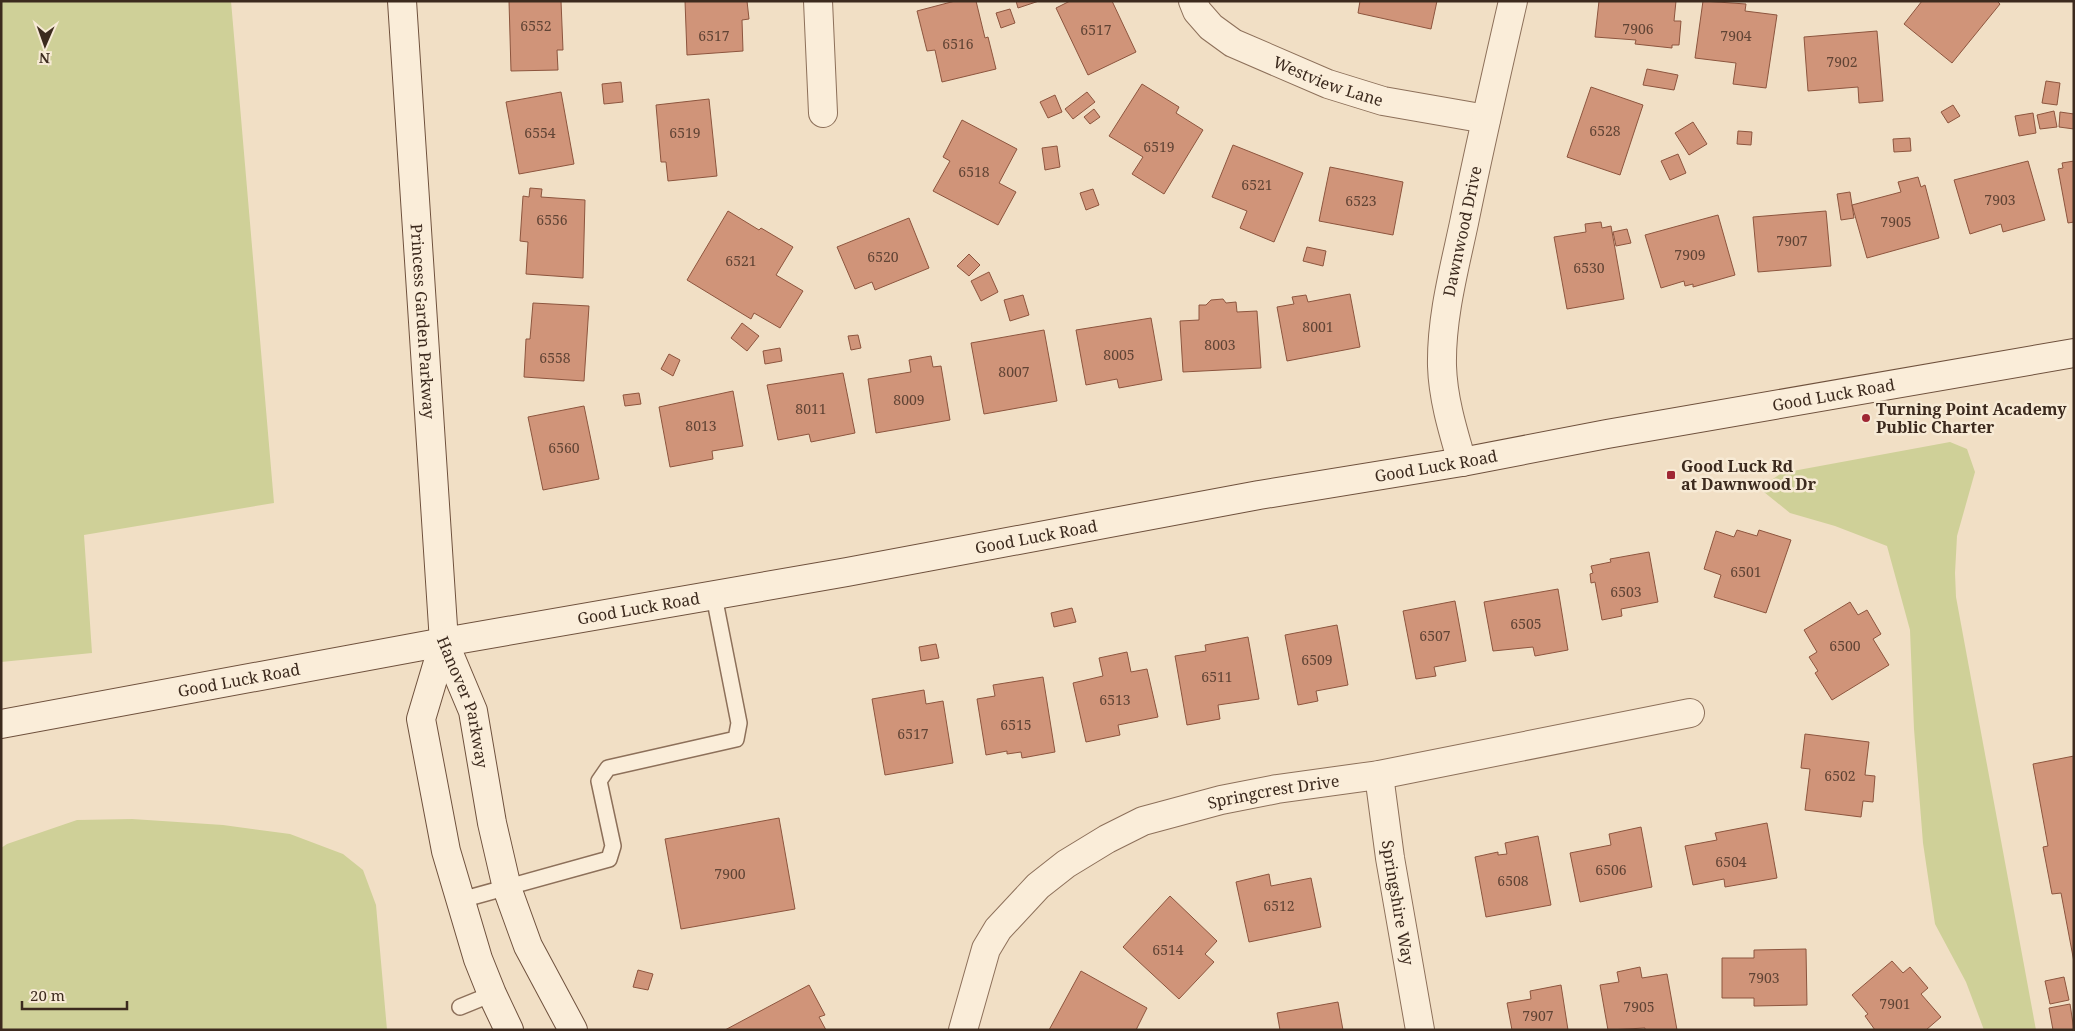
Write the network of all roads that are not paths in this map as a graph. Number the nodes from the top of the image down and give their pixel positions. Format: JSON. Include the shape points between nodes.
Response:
{"nodes":[{"id":1,"x":402,"y":1,"type":"edge"},
{"id":2,"x":818,"y":1,"type":"edge"},
{"id":3,"x":1193,"y":1,"type":"edge"},
{"id":4,"x":1513,"y":1,"type":"edge"},
{"id":5,"x":823,"y":113,"type":"dead end"},
{"id":6,"x":1486,"y":119,"type":"junction"},
{"id":7,"x":2074,"y":353,"type":"edge"},
{"id":8,"x":1462,"y":462,"type":"junction"},
{"id":9,"x":714,"y":596,"type":"junction"},
{"id":10,"x":444,"y":642,"type":"junction"},
{"id":11,"x":1690,"y":713,"type":"dead end"},
{"id":12,"x":1,"y":724,"type":"edge"},
{"id":13,"x":1380,"y":775,"type":"junction"},
{"id":14,"x":507,"y":888,"type":"junction"},
{"id":15,"x":461,"y":900,"type":"junction"},
{"id":16,"x":492,"y":994,"type":"junction"},
{"id":17,"x":460,"y":1007,"type":"dead end"},
{"id":18,"x":509,"y":1030,"type":"edge"},
{"id":19,"x":574,"y":1030,"type":"edge"},
{"id":20,"x":963,"y":1030,"type":"edge"},
{"id":21,"x":1420,"y":1030,"type":"edge"}],
"edges":[{"from":1,"to":10,"type":"street","name":"Princess Garden Parkway"},
{"from":2,"to":5,"type":"street"},
{"from":3,"to":6,"type":"street","name":"Westview Lane","via":[[1197,11],[1212,27],[1233,43],[1320,81],[1383,101]]},
{"from":4,"to":6,"type":"street","name":"Dawnwood Drive"},
{"from":6,"to":8,"type":"street","name":"Dawnwood Drive","via":[[1455,266],[1443,342],[1445,394]]},
{"from":7,"to":8,"type":"street","name":"Good Luck Road"},
{"from":8,"to":9,"type":"street","name":"Good Luck Road"},
{"from":9,"to":10,"type":"street","name":"Good Luck Road"},
{"from":9,"to":14,"type":"lane","via":[[739,723],[736,739],[608,768],[599,781],[613,846],[609,859]]},
{"from":10,"to":12,"type":"street","name":"Good Luck Road"},
{"from":10,"to":14,"type":"street","name":"Hanover Parkway","via":[[473,711]]},
{"from":10,"to":15,"type":"street","name":"Hanover Parkway","via":[[421,719],[446,851]]},
{"from":11,"to":13,"type":"street","name":"Springcrest Drive"},
{"from":13,"to":20,"type":"street","name":"Springcrest Drive","via":[[1249,795],[1143,822],[1074,859],[1038,886],[998,929],[986,950]]},
{"from":13,"to":21,"type":"street","name":"Springshire Way","via":[[1390,858]]},
{"from":14,"to":15,"type":"lane"},
{"from":14,"to":19,"type":"street","name":"Hanover Parkway","via":[[528,946]]},
{"from":15,"to":16,"type":"street","name":"Hanover Parkway"},
{"from":16,"to":17,"type":"lane"},
{"from":16,"to":18,"type":"street","name":"Hanover Parkway"}]}
